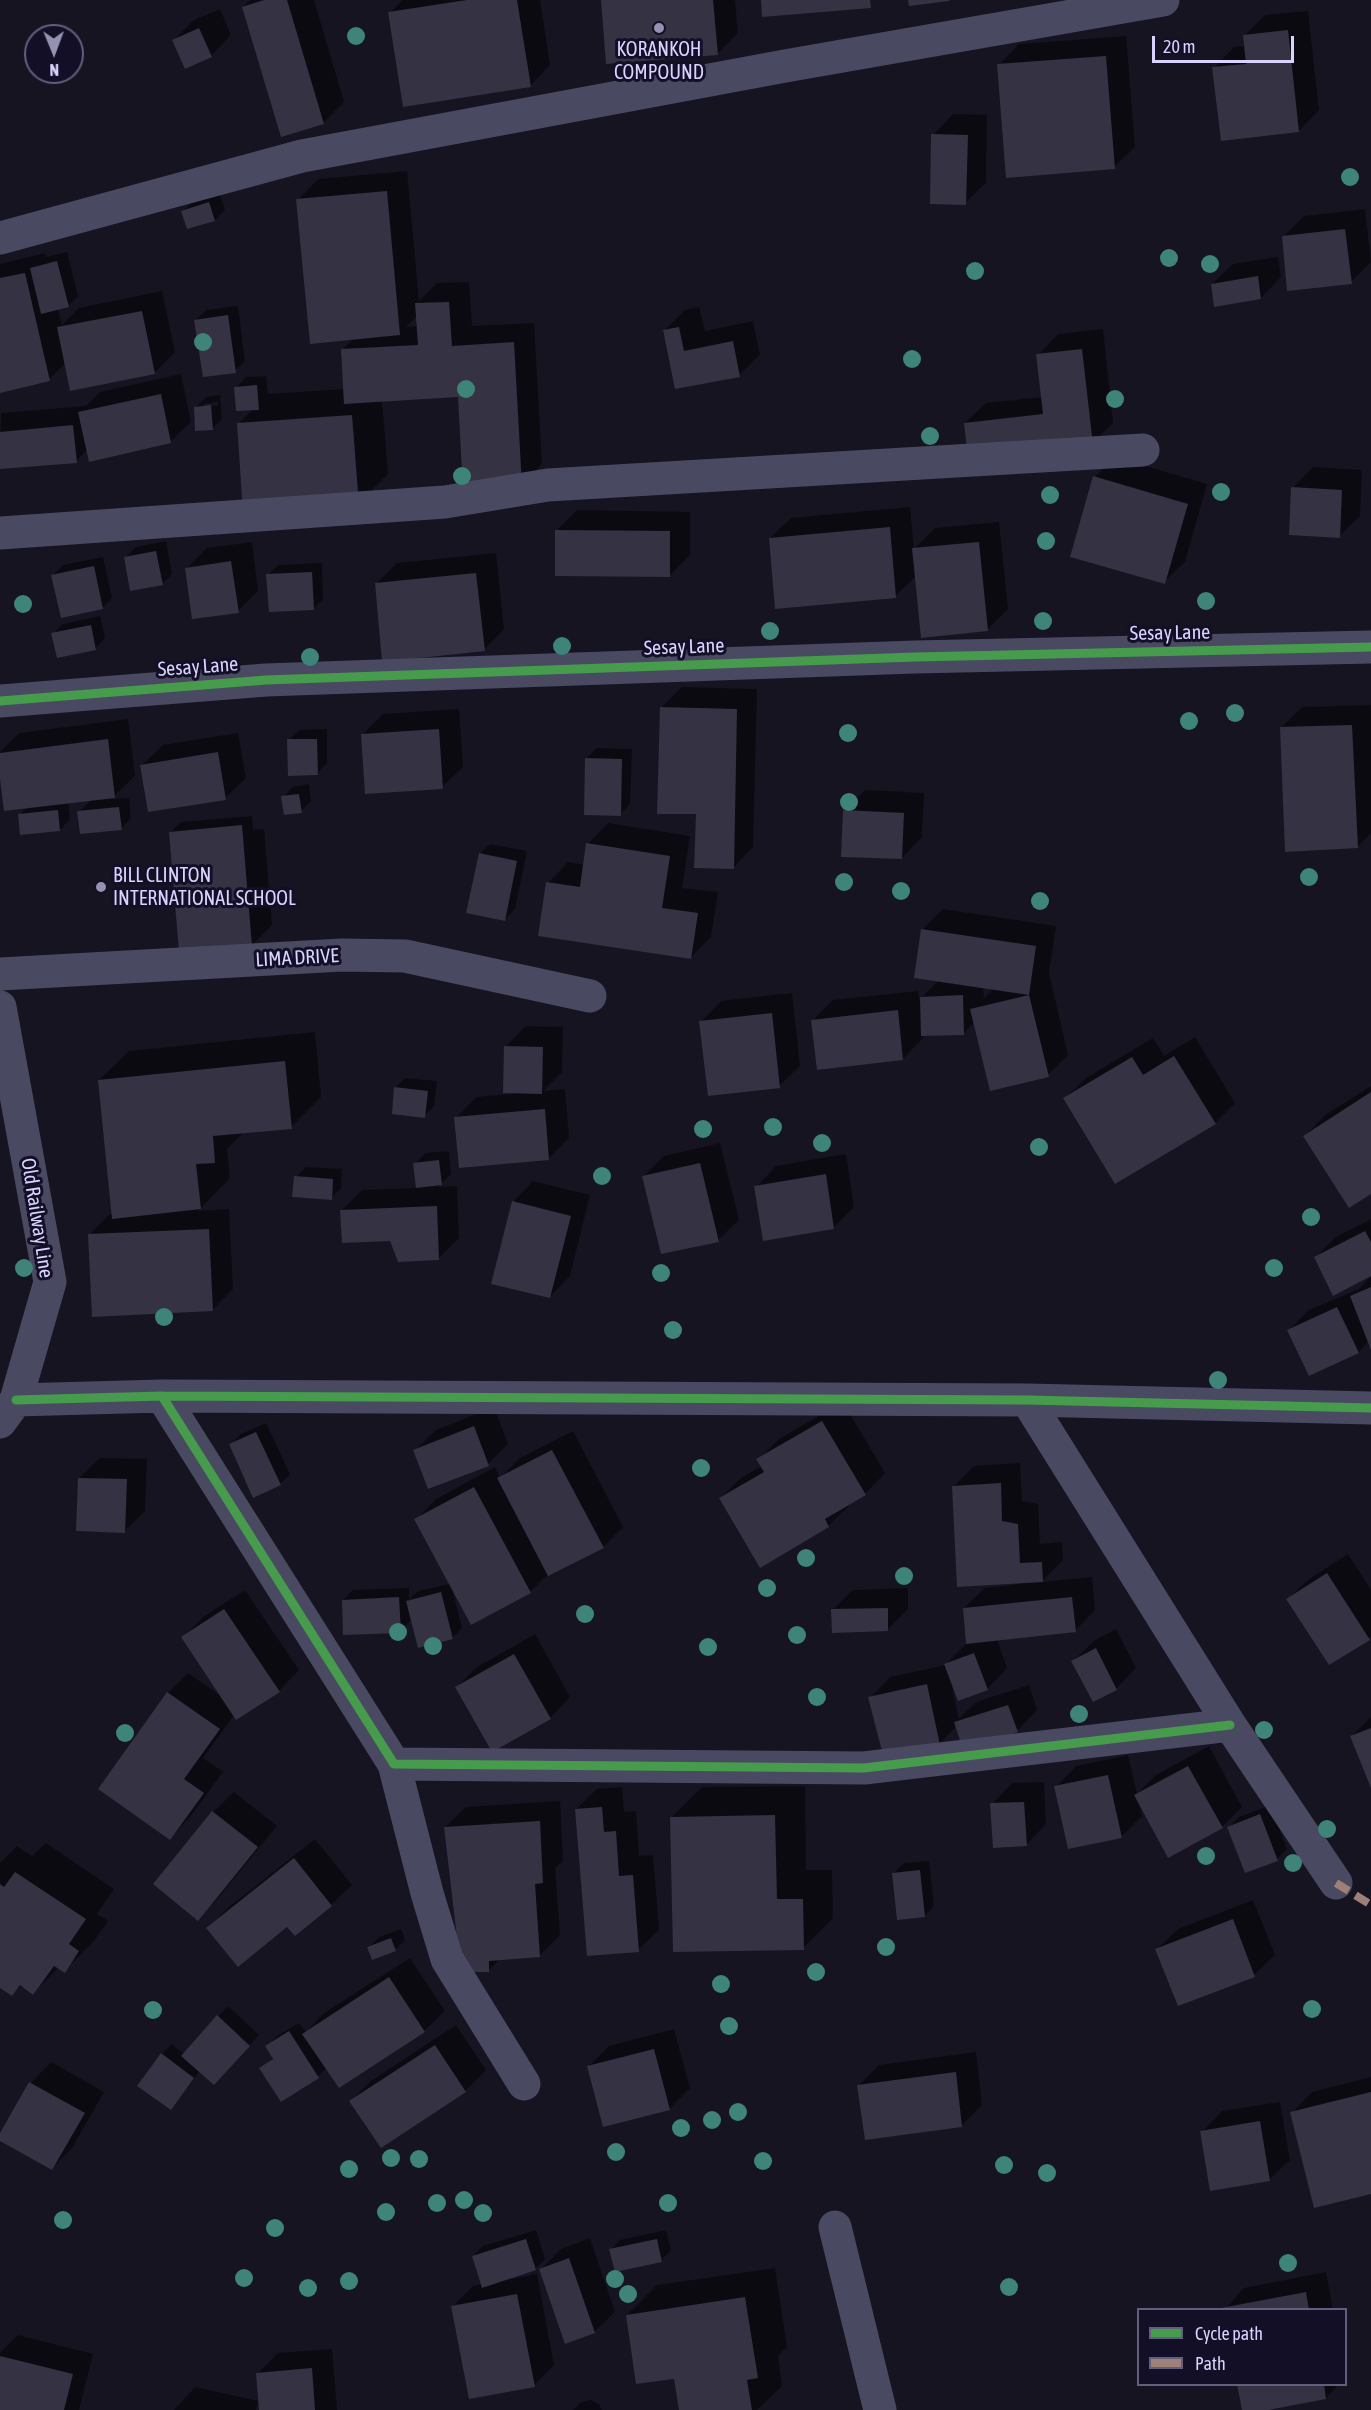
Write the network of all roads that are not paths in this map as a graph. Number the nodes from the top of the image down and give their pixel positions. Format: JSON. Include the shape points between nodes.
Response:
{"nodes":[{"id":1,"x":1163,"y":0,"type":"edge"},
{"id":2,"x":0,"y":238,"type":"edge"},
{"id":3,"x":1143,"y":450,"type":"dead end"},
{"id":4,"x":0,"y":534,"type":"edge"},
{"id":5,"x":1371,"y":647,"type":"edge"},
{"id":6,"x":0,"y":701,"type":"edge"},
{"id":7,"x":0,"y":974,"type":"edge"},
{"id":8,"x":590,"y":996,"type":"dead end"},
{"id":9,"x":0,"y":1007,"type":"edge"},
{"id":10,"x":13,"y":1151,"type":"edge"},
{"id":11,"x":162,"y":1396,"type":"junction"},
{"id":12,"x":1028,"y":1400,"type":"junction"},
{"id":13,"x":1371,"y":1408,"type":"edge"},
{"id":14,"x":8,"y":1411,"type":"edge"},
{"id":15,"x":1230,"y":1725,"type":"junction"},
{"id":16,"x":394,"y":1764,"type":"junction"},
{"id":17,"x":1335,"y":1882,"type":"dead end"},
{"id":18,"x":524,"y":2084,"type":"dead end"},
{"id":19,"x":835,"y":2227,"type":"dead end"},
{"id":20,"x":880,"y":2410,"type":"edge"}],
"edges":[{"from":1,"to":2,"type":"street","via":[[302,156]]},
{"from":3,"to":4,"type":"street","via":[[548,485],[445,502]]},
{"from":5,"to":6,"type":"street","name":"Sesay Lane","via":[[915,657],[266,680]]},
{"from":7,"to":8,"type":"street","name":"LIMA DRIVE","via":[[342,955],[405,957]]},
{"from":9,"to":10,"type":"street","name":"Old Railway Line"},
{"from":10,"to":14,"type":"street","name":"Old Railway Line","via":[[50,1282]]},
{"from":11,"to":12,"type":"street"},
{"from":11,"to":14,"type":"street"},
{"from":11,"to":16,"type":"street"},
{"from":12,"to":13,"type":"street"},
{"from":12,"to":15,"type":"street"},
{"from":15,"to":16,"type":"street","via":[[864,1768]]},
{"from":15,"to":17,"type":"street"},
{"from":16,"to":18,"type":"street","via":[[447,1959]]},
{"from":19,"to":20,"type":"street"}]}
